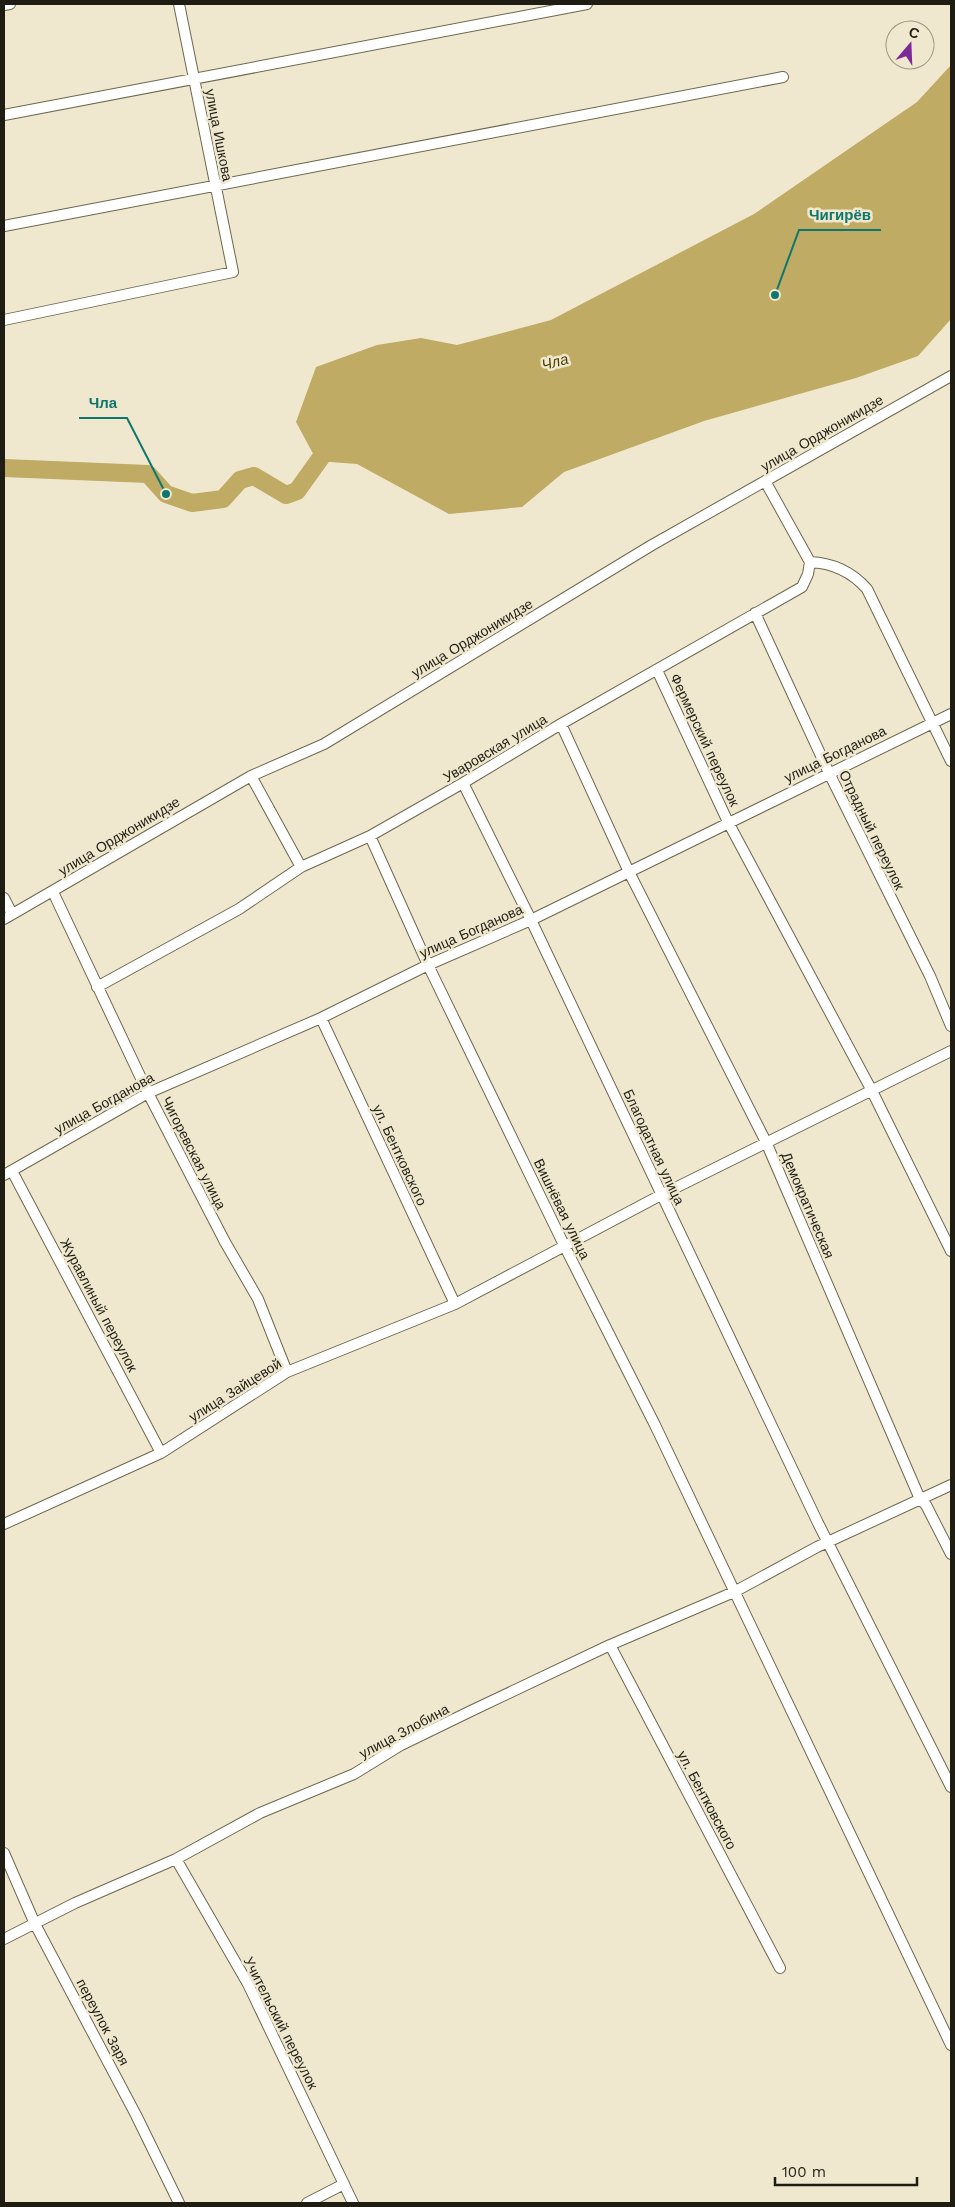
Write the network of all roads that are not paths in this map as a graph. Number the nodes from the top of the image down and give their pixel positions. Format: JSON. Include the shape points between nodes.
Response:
{"nodes":[{"id":1,"x":10,"y":4,"type":"edge"},
{"id":2,"x":179,"y":4,"type":"edge"},
{"id":3,"x":586,"y":4,"type":"edge"},
{"id":4,"x":4,"y":5,"type":"edge"},
{"id":5,"x":783,"y":77,"type":"dead end"},
{"id":6,"x":194,"y":78,"type":"junction"},
{"id":7,"x":4,"y":115,"type":"edge"},
{"id":8,"x":215,"y":184,"type":"junction"},
{"id":9,"x":4,"y":226,"type":"edge"},
{"id":10,"x":4,"y":320,"type":"edge"},
{"id":11,"x":951,"y":376,"type":"edge"},
{"id":12,"x":765,"y":481,"type":"junction"},
{"id":13,"x":810,"y":562,"type":"junction"},
{"id":14,"x":755,"y":613,"type":"junction"},
{"id":15,"x":657,"y":670,"type":"junction"},
{"id":16,"x":951,"y":714,"type":"edge"},
{"id":17,"x":932,"y":722,"type":"junction"},
{"id":18,"x":561,"y":724,"type":"junction"},
{"id":19,"x":951,"y":761,"type":"edge"},
{"id":20,"x":829,"y":773,"type":"junction"},
{"id":21,"x":251,"y":776,"type":"junction"},
{"id":22,"x":463,"y":783,"type":"junction"},
{"id":23,"x":728,"y":822,"type":"junction"},
{"id":24,"x":370,"y":836,"type":"junction"},
{"id":25,"x":301,"y":867,"type":"junction"},
{"id":26,"x":629,"y":872,"type":"junction"},
{"id":27,"x":53,"y":892,"type":"junction"},
{"id":28,"x":4,"y":898,"type":"edge"},
{"id":29,"x":8,"y":916,"type":"edge"},
{"id":30,"x":531,"y":920,"type":"junction"},
{"id":31,"x":428,"y":965,"type":"junction"},
{"id":32,"x":97,"y":987,"type":"junction"},
{"id":33,"x":321,"y":1018,"type":"junction"},
{"id":34,"x":951,"y":1026,"type":"edge"},
{"id":35,"x":951,"y":1051,"type":"edge"},
{"id":36,"x":872,"y":1091,"type":"junction"},
{"id":37,"x":148,"y":1093,"type":"junction"},
{"id":38,"x":766,"y":1142,"type":"junction"},
{"id":39,"x":8,"y":1173,"type":"edge"},
{"id":40,"x":661,"y":1195,"type":"junction"},
{"id":41,"x":564,"y":1245,"type":"junction"},
{"id":42,"x":951,"y":1251,"type":"edge"},
{"id":43,"x":455,"y":1304,"type":"junction"},
{"id":44,"x":287,"y":1372,"type":"junction"},
{"id":45,"x":161,"y":1453,"type":"junction"},
{"id":46,"x":951,"y":1485,"type":"edge"},
{"id":47,"x":920,"y":1499,"type":"junction"},
{"id":48,"x":4,"y":1524,"type":"edge"},
{"id":49,"x":828,"y":1542,"type":"junction"},
{"id":50,"x":951,"y":1554,"type":"edge"},
{"id":51,"x":734,"y":1592,"type":"junction"},
{"id":52,"x":610,"y":1645,"type":"junction"},
{"id":53,"x":951,"y":1787,"type":"edge"},
{"id":54,"x":4,"y":1853,"type":"edge"},
{"id":55,"x":176,"y":1859,"type":"junction"},
{"id":56,"x":35,"y":1924,"type":"junction"},
{"id":57,"x":4,"y":1939,"type":"edge"},
{"id":58,"x":780,"y":1968,"type":"dead end"},
{"id":59,"x":951,"y":2045,"type":"edge"},
{"id":60,"x":344,"y":2184,"type":"junction"},
{"id":61,"x":179,"y":2203,"type":"edge"},
{"id":62,"x":307,"y":2203,"type":"edge"},
{"id":63,"x":353,"y":2203,"type":"edge"}],
"edges":[{"from":1,"to":4,"type":"street"},
{"from":2,"to":6,"type":"street","name":"улица Ишкова"},
{"from":3,"to":6,"type":"street"},
{"from":5,"to":8,"type":"street"},
{"from":6,"to":7,"type":"street"},
{"from":6,"to":8,"type":"street","name":"улица Ишкова"},
{"from":8,"to":9,"type":"street"},
{"from":8,"to":10,"type":"street","name":"улица Ишкова","via":[[233,272]]},
{"from":11,"to":12,"type":"street","name":"улица Орджоникидзе"},
{"from":12,"to":13,"type":"street"},
{"from":12,"to":21,"type":"street","name":"улица Орджоникидзе","via":[[652,545],[324,744]]},
{"from":13,"to":14,"type":"street","name":"Уваровская улица","via":[[802,587]]},
{"from":13,"to":17,"type":"street","via":[[839,568],[856,577],[867,589]]},
{"from":14,"to":15,"type":"street","name":"Уваровская улица"},
{"from":14,"to":20,"type":"street","name":"Отрадный переулок"},
{"from":15,"to":18,"type":"street","name":"Уваровская улица"},
{"from":15,"to":23,"type":"street","name":"Фермерский переулок"},
{"from":16,"to":17,"type":"street","name":"улица Богданова"},
{"from":17,"to":19,"type":"street"},
{"from":17,"to":20,"type":"street","name":"улица Богданова"},
{"from":18,"to":22,"type":"street","name":"Уваровская улица"},
{"from":18,"to":26,"type":"street","name":"Демократическая"},
{"from":20,"to":23,"type":"street","name":"улица Богданова"},
{"from":20,"to":34,"type":"street","name":"Отрадный переулок","via":[[930,976]]},
{"from":21,"to":25,"type":"street"},
{"from":21,"to":27,"type":"street","name":"улица Орджоникидзе"},
{"from":22,"to":24,"type":"street","name":"Уваровская улица"},
{"from":22,"to":30,"type":"street","name":"Благодатная улица"},
{"from":23,"to":26,"type":"street","name":"улица Богданова"},
{"from":23,"to":36,"type":"street","name":"Фермерский переулок"},
{"from":24,"to":25,"type":"street","name":"Уваровская улица"},
{"from":24,"to":31,"type":"street","name":"Вишнёвая улица"},
{"from":25,"to":32,"type":"street","name":"Уваровская улица","via":[[239,910]]},
{"from":26,"to":30,"type":"street","name":"улица Богданова"},
{"from":26,"to":38,"type":"street","name":"Демократическая"},
{"from":27,"to":29,"type":"street","name":"улица Орджоникидзе"},
{"from":27,"to":32,"type":"street","name":"Чигоревская улица"},
{"from":28,"to":29,"type":"street"},
{"from":30,"to":31,"type":"street","name":"улица Богданова"},
{"from":30,"to":40,"type":"street","name":"Благодатная улица"},
{"from":31,"to":33,"type":"street","name":"улица Богданова"},
{"from":31,"to":41,"type":"street","name":"Вишнёвая улица"},
{"from":32,"to":37,"type":"street","name":"Чигоревская улица"},
{"from":33,"to":37,"type":"street","name":"улица Богданова"},
{"from":33,"to":43,"type":"street","name":"ул. Бентковского"},
{"from":35,"to":36,"type":"street","name":"улица Зайцевой"},
{"from":36,"to":38,"type":"street","name":"улица Зайцевой"},
{"from":36,"to":42,"type":"street","name":"Фермерский переулок"},
{"from":37,"to":39,"type":"street","name":"улица Богданова"},
{"from":37,"to":44,"type":"street","name":"Чигоревская улица","via":[[258,1299]]},
{"from":38,"to":40,"type":"street","name":"улица Зайцевой"},
{"from":38,"to":47,"type":"street","name":"Демократическая"},
{"from":39,"to":45,"type":"street","name":"Журавлиный переулок"},
{"from":40,"to":41,"type":"street","name":"улица Зайцевой"},
{"from":40,"to":49,"type":"street","name":"Благодатная улица"},
{"from":41,"to":43,"type":"street","name":"улица Зайцевой"},
{"from":41,"to":51,"type":"street","name":"Вишнёвая улица","via":[[655,1425]]},
{"from":43,"to":44,"type":"street","name":"улица Зайцевой"},
{"from":44,"to":45,"type":"street","name":"улица Зайцевой"},
{"from":45,"to":48,"type":"street","name":"улица Зайцевой"},
{"from":46,"to":47,"type":"street","name":"улица Злобина"},
{"from":47,"to":49,"type":"street","name":"улица Злобина"},
{"from":47,"to":50,"type":"street","name":"Демократическая"},
{"from":49,"to":51,"type":"street","name":"улица Злобина"},
{"from":49,"to":53,"type":"street","name":"Благодатная улица"},
{"from":51,"to":52,"type":"street","name":"улица Злобина"},
{"from":51,"to":59,"type":"street","name":"Вишнёвая улица"},
{"from":52,"to":55,"type":"street","name":"улица Злобина","via":[[401,1745],[354,1774],[260,1813]]},
{"from":52,"to":58,"type":"street","name":"ул. Бентковского"},
{"from":54,"to":56,"type":"street","name":"переулок Заря"},
{"from":55,"to":56,"type":"street","name":"улица Злобина","via":[[74,1903]]},
{"from":55,"to":60,"type":"street","name":"Учительский переулок","via":[[248,1984]]},
{"from":56,"to":57,"type":"street","name":"улица Злобина"},
{"from":56,"to":61,"type":"street","name":"переулок Заря","via":[[136,2114]]},
{"from":60,"to":62,"type":"street"},
{"from":60,"to":63,"type":"street","name":"Учительский переулок"}]}
